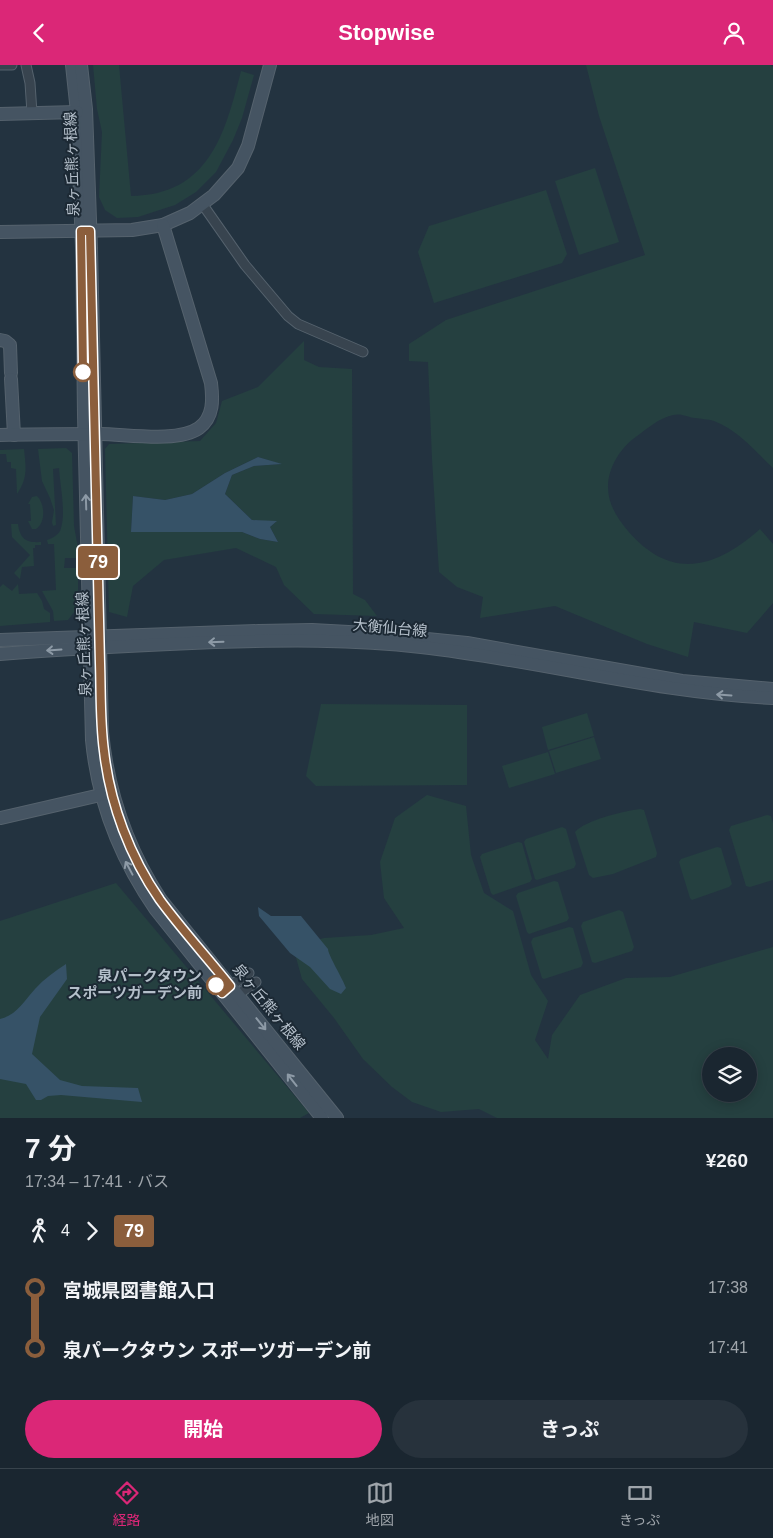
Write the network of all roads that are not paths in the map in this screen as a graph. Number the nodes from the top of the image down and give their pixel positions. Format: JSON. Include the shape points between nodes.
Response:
{"nodes":[{"id":1,"x":0,"y":65,"type":"edge"},
{"id":2,"x":12,"y":65,"type":"edge"},
{"id":3,"x":26,"y":65,"type":"edge"},
{"id":4,"x":72,"y":65,"type":"edge"},
{"id":5,"x":81,"y":65,"type":"edge"},
{"id":6,"x":270,"y":65,"type":"edge"},
{"id":7,"x":77,"y":112,"type":"junction"},
{"id":8,"x":32,"y":113,"type":"junction"},
{"id":9,"x":0,"y":114,"type":"edge"},
{"id":10,"x":203,"y":205,"type":"junction"},
{"id":11,"x":163,"y":225,"type":"junction"},
{"id":12,"x":86,"y":231,"type":"junction"},
{"id":13,"x":0,"y":232,"type":"edge"},
{"id":14,"x":0,"y":341,"type":"edge"},
{"id":15,"x":363,"y":352,"type":"dead end"},
{"id":16,"x":90,"y":434,"type":"junction"},
{"id":17,"x":0,"y":435,"type":"edge"},
{"id":18,"x":14,"y":435,"type":"junction"},
{"id":19,"x":0,"y":640,"type":"edge"},
{"id":20,"x":95,"y":642,"type":"junction"},
{"id":21,"x":467,"y":648,"type":"junction"},
{"id":22,"x":0,"y":654,"type":"edge"},
{"id":23,"x":773,"y":689,"type":"edge"},
{"id":24,"x":773,"y":698,"type":"edge"},
{"id":25,"x":106,"y":794,"type":"junction"},
{"id":26,"x":0,"y":818,"type":"edge"},
{"id":27,"x":249,"y":973,"type":"dead end"},
{"id":28,"x":256,"y":982,"type":"dead end"},
{"id":29,"x":230,"y":991,"type":"junction"},
{"id":30,"x":329,"y":1116,"type":"edge"}],
"edges":[{"from":1,"to":2,"type":"street"},
{"from":3,"to":8,"type":"street"},
{"from":4,"to":7,"type":"main road","name":"泉ヶ丘熊ヶ根線"},
{"from":5,"to":12,"type":"main road","name":"泉ヶ丘熊ヶ根線","via":[[86,109]]},
{"from":6,"to":10,"type":"main road","via":[[246,151],[226,184]]},
{"from":7,"to":8,"type":"main road"},
{"from":7,"to":12,"type":"main road","name":"泉ヶ丘熊ヶ根線"},
{"from":8,"to":9,"type":"main road"},
{"from":10,"to":11,"type":"main road"},
{"from":10,"to":15,"type":"street","via":[[245,265],[288,316],[298,324]]},
{"from":11,"to":12,"type":"main road","via":[[132,230]]},
{"from":11,"to":16,"type":"main road","via":[[211,383],[213,401],[209,417],[200,428],[188,434]]},
{"from":12,"to":13,"type":"main road"},
{"from":12,"to":16,"type":"main road","name":"泉ヶ丘熊ヶ根線"},
{"from":14,"to":18,"type":"main road","via":[[10,345]]},
{"from":16,"to":18,"type":"main road"},
{"from":16,"to":20,"type":"main road","name":"泉ヶ丘熊ヶ根線"},
{"from":17,"to":18,"type":"main road"},
{"from":19,"to":20,"type":"main road","name":"大衡仙台線"},
{"from":20,"to":21,"type":"main road","name":"大衡仙台線","via":[[312,630],[404,635]]},
{"from":20,"to":22,"type":"main road","name":"大衡仙台線","one_way":true},
{"from":20,"to":25,"type":"main road","name":"泉ヶ丘熊ヶ根線"},
{"from":21,"to":23,"type":"main road","name":"大衡仙台線","via":[[682,681]]},
{"from":24,"to":21,"type":"main road","name":"大衡仙台線","one_way":true,"via":[[672,688]]},
{"from":25,"to":26,"type":"main road"},
{"from":25,"to":29,"type":"main road","name":"泉ヶ丘熊ヶ根線","via":[[148,881]]},
{"from":27,"to":29,"type":"street"},
{"from":28,"to":29,"type":"street"},
{"from":29,"to":30,"type":"main road","name":"泉ヶ丘熊ヶ根線"}]}
